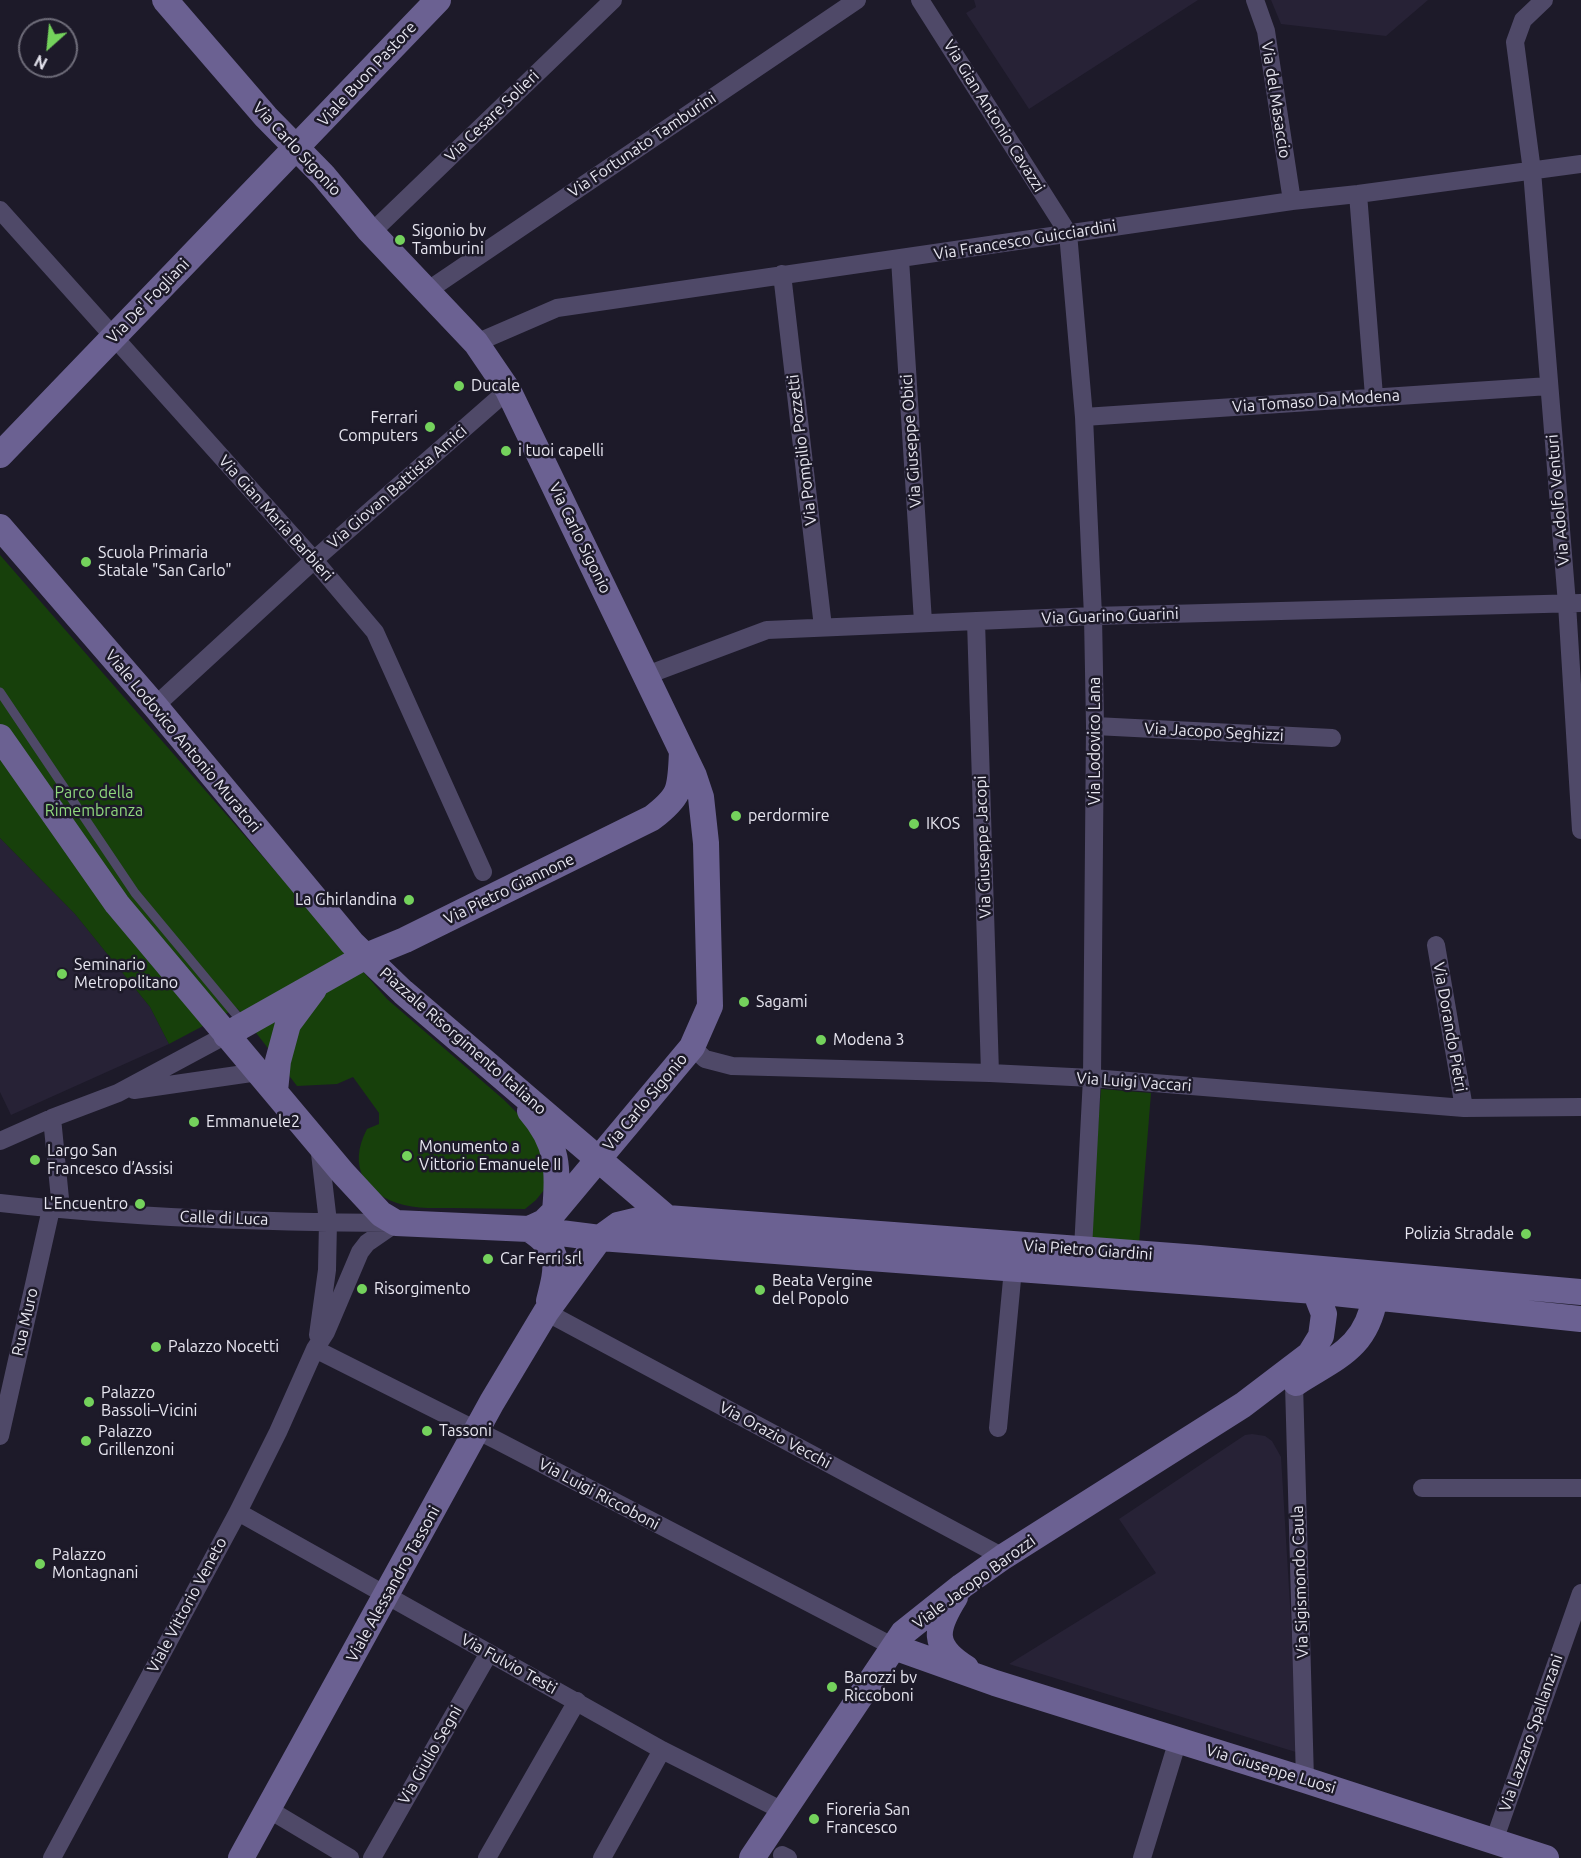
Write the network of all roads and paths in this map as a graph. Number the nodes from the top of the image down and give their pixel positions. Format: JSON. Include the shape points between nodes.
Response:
{"nodes":[{"id":1,"x":165,"y":0,"type":"edge"},
{"id":2,"x":438,"y":0,"type":"edge"},
{"id":3,"x":613,"y":0,"type":"edge"},
{"id":4,"x":857,"y":0,"type":"edge"},
{"id":5,"x":920,"y":0,"type":"edge"},
{"id":6,"x":1255,"y":0,"type":"edge"},
{"id":7,"x":1544,"y":0,"type":"edge"},
{"id":8,"x":297,"y":148,"type":"junction"},
{"id":9,"x":1581,"y":164,"type":"edge"},
{"id":10,"x":1532,"y":171,"type":"junction"},
{"id":11,"x":1358,"y":194,"type":"junction"},
{"id":12,"x":1292,"y":201,"type":"junction"},
{"id":13,"x":0,"y":210,"type":"edge"},
{"id":14,"x":371,"y":233,"type":"junction"},
{"id":15,"x":1068,"y":233,"type":"junction"},
{"id":16,"x":900,"y":259,"type":"junction"},
{"id":17,"x":782,"y":274,"type":"junction"},
{"id":18,"x":427,"y":291,"type":"junction"},
{"id":19,"x":112,"y":337,"type":"junction"},
{"id":20,"x":476,"y":343,"type":"junction"},
{"id":21,"x":1549,"y":386,"type":"junction"},
{"id":22,"x":508,"y":390,"type":"junction"},
{"id":23,"x":1374,"y":396,"type":"junction"},
{"id":24,"x":1084,"y":417,"type":"junction"},
{"id":25,"x":0,"y":454,"type":"edge"},
{"id":26,"x":0,"y":527,"type":"edge"},
{"id":27,"x":314,"y":560,"type":"junction"},
{"id":28,"x":1574,"y":604,"type":"edge"},
{"id":29,"x":1093,"y":616,"type":"junction"},
{"id":30,"x":976,"y":621,"type":"junction"},
{"id":31,"x":922,"y":622,"type":"junction"},
{"id":32,"x":823,"y":627,"type":"junction"},
{"id":33,"x":647,"y":675,"type":"junction"},
{"id":34,"x":0,"y":692,"type":"edge"},
{"id":35,"x":155,"y":706,"type":"junction"},
{"id":36,"x":1095,"y":726,"type":"junction"},
{"id":37,"x":0,"y":737,"type":"edge"},
{"id":38,"x":1332,"y":738,"type":"dead end"},
{"id":39,"x":682,"y":752,"type":"junction"},
{"id":40,"x":652,"y":818,"type":"junction"},
{"id":41,"x":1581,"y":830,"type":"edge"},
{"id":42,"x":706,"y":843,"type":"junction"},
{"id":43,"x":483,"y":872,"type":"dead end"},
{"id":44,"x":1436,"y":945,"type":"dead end"},
{"id":45,"x":366,"y":956,"type":"junction"},
{"id":46,"x":319,"y":981,"type":"junction"},
{"id":47,"x":235,"y":1030,"type":"junction"},
{"id":48,"x":692,"y":1047,"type":"junction"},
{"id":49,"x":258,"y":1072,"type":"junction"},
{"id":50,"x":496,"y":1072,"type":"junction"},
{"id":51,"x":990,"y":1073,"type":"junction"},
{"id":52,"x":1092,"y":1078,"type":"junction"},
{"id":53,"x":275,"y":1091,"type":"junction"},
{"id":54,"x":117,"y":1093,"type":"junction"},
{"id":55,"x":1581,"y":1107,"type":"edge"},
{"id":56,"x":1464,"y":1108,"type":"junction"},
{"id":57,"x":52,"y":1118,"type":"junction"},
{"id":58,"x":0,"y":1141,"type":"edge"},
{"id":59,"x":319,"y":1143,"type":"junction"},
{"id":60,"x":598,"y":1158,"type":"junction"},
{"id":61,"x":0,"y":1203,"type":"edge"},
{"id":62,"x":56,"y":1209,"type":"junction"},
{"id":63,"x":555,"y":1211,"type":"junction"},
{"id":64,"x":667,"y":1218,"type":"junction"},
{"id":65,"x":328,"y":1222,"type":"junction"},
{"id":66,"x":396,"y":1223,"type":"junction"},
{"id":67,"x":529,"y":1229,"type":"junction"},
{"id":68,"x":600,"y":1238,"type":"junction"},
{"id":69,"x":1083,"y":1249,"type":"junction"},
{"id":70,"x":1290,"y":1266,"type":"junction"},
{"id":71,"x":1012,"y":1269,"type":"junction"},
{"id":72,"x":1315,"y":1291,"type":"junction"},
{"id":73,"x":1581,"y":1292,"type":"edge"},
{"id":74,"x":1375,"y":1297,"type":"junction"},
{"id":75,"x":546,"y":1312,"type":"junction"},
{"id":76,"x":1581,"y":1319,"type":"edge"},
{"id":77,"x":315,"y":1349,"type":"junction"},
{"id":78,"x":1294,"y":1384,"type":"junction"},
{"id":79,"x":1243,"y":1405,"type":"junction"},
{"id":80,"x":998,"y":1428,"type":"dead end"},
{"id":81,"x":477,"y":1430,"type":"junction"},
{"id":82,"x":0,"y":1436,"type":"edge"},
{"id":83,"x":1422,"y":1488,"type":"dead end"},
{"id":84,"x":1581,"y":1488,"type":"edge"},
{"id":85,"x":238,"y":1512,"type":"junction"},
{"id":86,"x":1003,"y":1557,"type":"junction"},
{"id":87,"x":962,"y":1586,"type":"junction"},
{"id":88,"x":1581,"y":1593,"type":"edge"},
{"id":89,"x":387,"y":1595,"type":"junction"},
{"id":90,"x":884,"y":1646,"type":"junction"},
{"id":91,"x":489,"y":1653,"type":"junction"},
{"id":92,"x":995,"y":1683,"type":"junction"},
{"id":93,"x":577,"y":1701,"type":"junction"},
{"id":94,"x":1178,"y":1740,"type":"junction"},
{"id":95,"x":662,"y":1750,"type":"junction"},
{"id":96,"x":1305,"y":1780,"type":"junction"},
{"id":97,"x":775,"y":1807,"type":"junction"},
{"id":98,"x":268,"y":1809,"type":"junction"},
{"id":99,"x":1504,"y":1849,"type":"edge"},
{"id":100,"x":52,"y":1858,"type":"edge"},
{"id":101,"x":241,"y":1858,"type":"edge"},
{"id":102,"x":350,"y":1858,"type":"edge"},
{"id":103,"x":372,"y":1858,"type":"edge"},
{"id":104,"x":487,"y":1858,"type":"edge"},
{"id":105,"x":602,"y":1858,"type":"edge"},
{"id":106,"x":752,"y":1858,"type":"edge"},
{"id":107,"x":1142,"y":1858,"type":"edge"},
{"id":108,"x":1546,"y":1858,"type":"edge"}],
"edges":[{"from":1,"to":8,"type":"street","name":"Via Carlo Sigonio"},
{"from":2,"to":8,"type":"street","name":"Viale Buon Pastore"},
{"from":3,"to":14,"type":"street","name":"Via Cesare Solieri"},
{"from":4,"to":18,"type":"street","name":"Via Fortunato Tamburini"},
{"from":5,"to":15,"type":"street","name":"Via Gian Antonio Cavazzi"},
{"from":6,"to":12,"type":"street","name":"Via del Masaccio","via":[[1266,31]]},
{"from":7,"to":10,"type":"street","name":"Via Adolfo Venturi","via":[[1523,20],[1515,42]]},
{"from":8,"to":14,"type":"street","name":"Via Carlo Sigonio"},
{"from":8,"to":19,"type":"street","name":"Via De' Fogliani"},
{"from":9,"to":10,"type":"street","name":"Via Francesco Guicciardini"},
{"from":10,"to":11,"type":"street","name":"Via Francesco Guicciardini"},
{"from":10,"to":21,"type":"street","name":"Via Adolfo Venturi"},
{"from":11,"to":12,"type":"street","name":"Via Francesco Guicciardini"},
{"from":11,"to":23,"type":"street"},
{"from":12,"to":15,"type":"street","name":"Via Francesco Guicciardini"},
{"from":13,"to":19,"type":"street","name":"Via Gian Maria Barbieri"},
{"from":14,"to":18,"type":"street","name":"Via Carlo Sigonio"},
{"from":15,"to":16,"type":"street","name":"Via Francesco Guicciardini"},
{"from":15,"to":24,"type":"street","name":"Via Lodovico Lana"},
{"from":16,"to":17,"type":"street","name":"Via Francesco Guicciardini"},
{"from":16,"to":31,"type":"street","name":"Via Giuseppe Obici"},
{"from":17,"to":20,"type":"street","name":"Via Francesco Guicciardini","via":[[557,308]]},
{"from":17,"to":32,"type":"street","name":"Via Pompilio Pozzetti"},
{"from":18,"to":20,"type":"street","name":"Via Carlo Sigonio"},
{"from":19,"to":25,"type":"street","name":"Via De' Fogliani"},
{"from":19,"to":27,"type":"street","name":"Via Gian Maria Barbieri"},
{"from":20,"to":22,"type":"street","name":"Via Carlo Sigonio"},
{"from":21,"to":23,"type":"street","name":"Via Tomaso Da Modena"},
{"from":21,"to":28,"type":"street","name":"Via Adolfo Venturi"},
{"from":22,"to":27,"type":"street","name":"Via Giovan Battista Amici"},
{"from":22,"to":33,"type":"street","name":"Via Carlo Sigonio"},
{"from":23,"to":24,"type":"street","name":"Via Tomaso Da Modena"},
{"from":24,"to":29,"type":"street","name":"Via Lodovico Lana"},
{"from":26,"to":35,"type":"street","name":"Viale Lodovico Antonio Muratori"},
{"from":27,"to":35,"type":"street","name":"Via Giovan Battista Amici"},
{"from":27,"to":43,"type":"street","name":"Via Gian Maria Barbieri","via":[[375,632]]},
{"from":28,"to":29,"type":"street","name":"Via Guarino Guarini"},
{"from":28,"to":41,"type":"street","name":"Via Adolfo Venturi"},
{"from":29,"to":30,"type":"street","name":"Via Guarino Guarini"},
{"from":29,"to":36,"type":"street","name":"Via Lodovico Lana"},
{"from":30,"to":31,"type":"street","name":"Via Guarino Guarini"},
{"from":30,"to":51,"type":"street","name":"Via Giuseppe Jacopi"},
{"from":31,"to":32,"type":"street","name":"Via Guarino Guarini"},
{"from":32,"to":33,"type":"street","name":"Via Guarino Guarini","via":[[767,630]]},
{"from":33,"to":39,"type":"street","name":"Via Carlo Sigonio"},
{"from":34,"to":47,"type":"lane","via":[[135,893]]},
{"from":35,"to":45,"type":"street","name":"Viale Lodovico Antonio Muratori"},
{"from":36,"to":38,"type":"street","name":"Via Jacopo Seghizzi"},
{"from":36,"to":52,"type":"street","name":"Via Lodovico Lana"},
{"from":37,"to":47,"type":"street","via":[[117,904]]},
{"from":39,"to":40,"type":"street","name":"Via Pietro Giannone","via":[[676,796]]},
{"from":39,"to":42,"type":"street","name":"Via Carlo Sigonio","via":[[701,797]]},
{"from":40,"to":42,"type":"street","name":"Via Pietro Giannone","via":[[670,816],[686,820]]},
{"from":40,"to":45,"type":"street","name":"Via Pietro Giannone"},
{"from":42,"to":48,"type":"street","name":"Via Carlo Sigonio","via":[[710,1006]]},
{"from":44,"to":56,"type":"street","name":"Via Dorando Pietri"},
{"from":45,"to":46,"type":"street","name":"Piazzale Risorgimento Italiano"},
{"from":45,"to":50,"type":"street","name":"Piazzale Risorgimento Italiano"},
{"from":46,"to":47,"type":"street","name":"Piazzale Risorgimento Italiano"},
{"from":46,"to":53,"type":"street","via":[[288,1024]]},
{"from":47,"to":49,"type":"street"},
{"from":47,"to":54,"type":"street"},
{"from":48,"to":51,"type":"street","name":"Via Luigi Vaccari","via":[[705,1059],[732,1066]]},
{"from":48,"to":60,"type":"street","name":"Via Carlo Sigonio"},
{"from":49,"to":53,"type":"street"},
{"from":49,"to":54,"type":"street"},
{"from":50,"to":60,"type":"street","name":"Piazzale Risorgimento Italiano"},
{"from":50,"to":63,"type":"street","via":[[533,1114],[554,1150],[558,1181]]},
{"from":51,"to":52,"type":"street","name":"Via Luigi Vaccari"},
{"from":52,"to":56,"type":"street","name":"Via Luigi Vaccari"},
{"from":52,"to":69,"type":"street","name":"Via Lodovico Lana"},
{"from":53,"to":59,"type":"street"},
{"from":54,"to":57,"type":"street"},
{"from":55,"to":56,"type":"street","name":"Via Luigi Vaccari"},
{"from":57,"to":58,"type":"street"},
{"from":57,"to":62,"type":"street"},
{"from":59,"to":65,"type":"street"},
{"from":59,"to":66,"type":"street","via":[[381,1214]]},
{"from":60,"to":63,"type":"street"},
{"from":60,"to":64,"type":"street","name":"Piazzale Risorgimento Italiano"},
{"from":61,"to":62,"type":"street"},
{"from":62,"to":65,"type":"street","name":"Calle di Luca"},
{"from":62,"to":82,"type":"street","name":"Rua Muro"},
{"from":63,"to":67,"type":"street"},
{"from":64,"to":68,"type":"street","name":"Via Pietro Giardini","via":[[618,1225]]},
{"from":64,"to":69,"type":"street","name":"Via Pietro Giardini"},
{"from":65,"to":66,"type":"street","name":"Calle di Luca"},
{"from":65,"to":77,"type":"street","name":"Viale Vittorio Veneto","via":[[327,1270]]},
{"from":66,"to":67,"type":"street"},
{"from":66,"to":77,"type":"street","name":"Viale Vittorio Veneto","via":[[360,1252]]},
{"from":67,"to":68,"type":"street","name":"Via Pietro Giardini"},
{"from":67,"to":75,"type":"street","name":"Viale Alessandro Tassoni","via":[[551,1246],[555,1262],[555,1280]]},
{"from":68,"to":71,"type":"street","name":"Via Pietro Giardini"},
{"from":68,"to":75,"type":"street","name":"Viale Alessandro Tassoni"},
{"from":69,"to":70,"type":"street","name":"Via Pietro Giardini"},
{"from":70,"to":72,"type":"street","name":"Viale Jacopo Barozzi"},
{"from":70,"to":73,"type":"street","name":"Via Pietro Giardini"},
{"from":71,"to":72,"type":"street","name":"Via Pietro Giardini"},
{"from":71,"to":80,"type":"street"},
{"from":72,"to":74,"type":"street","name":"Via Pietro Giardini"},
{"from":72,"to":79,"type":"street","name":"Viale Jacopo Barozzi","via":[[1324,1314],[1321,1336],[1310,1354]]},
{"from":74,"to":76,"type":"street","name":"Via Pietro Giardini"},
{"from":74,"to":78,"type":"street","name":"Viale Jacopo Barozzi","via":[[1365,1330],[1352,1347]]},
{"from":75,"to":81,"type":"street","name":"Viale Alessandro Tassoni"},
{"from":75,"to":86,"type":"street","name":"Via Orazio Vecchi"},
{"from":77,"to":81,"type":"street","name":"Via Luigi Riccoboni"},
{"from":77,"to":85,"type":"street","name":"Viale Vittorio Veneto"},
{"from":78,"to":79,"type":"street","name":"Viale Jacopo Barozzi"},
{"from":78,"to":96,"type":"street","name":"Via Sigismondo Caula"},
{"from":79,"to":86,"type":"street","name":"Viale Jacopo Barozzi"},
{"from":81,"to":89,"type":"street","name":"Viale Alessandro Tassoni"},
{"from":81,"to":90,"type":"street","name":"Via Luigi Riccoboni"},
{"from":83,"to":84,"type":"street"},
{"from":85,"to":89,"type":"street","name":"Via Fulvio Testi"},
{"from":85,"to":100,"type":"street","name":"Viale Vittorio Veneto"},
{"from":86,"to":87,"type":"street","name":"Viale Jacopo Barozzi"},
{"from":87,"to":90,"type":"street","name":"Viale Jacopo Barozzi"},
{"from":87,"to":92,"type":"street","name":"Via Giuseppe Luosi","via":[[942,1617],[940,1643],[954,1660]]},
{"from":88,"to":99,"type":"street","name":"Via Lazzaro Spallanzani"},
{"from":89,"to":91,"type":"street","name":"Via Fulvio Testi"},
{"from":89,"to":98,"type":"street","name":"Viale Alessandro Tassoni"},
{"from":90,"to":92,"type":"street","name":"Via Giuseppe Luosi"},
{"from":90,"to":97,"type":"street","name":"Viale Jacopo Barozzi"},
{"from":91,"to":93,"type":"street","name":"Via Fulvio Testi"},
{"from":91,"to":103,"type":"street","name":"Via Giulio Segni"},
{"from":92,"to":94,"type":"street","name":"Via Giuseppe Luosi"},
{"from":93,"to":95,"type":"street","name":"Via Fulvio Testi"},
{"from":93,"to":104,"type":"street"},
{"from":94,"to":96,"type":"street","name":"Via Giuseppe Luosi"},
{"from":94,"to":107,"type":"street"},
{"from":95,"to":97,"type":"street","name":"Via Fulvio Testi"},
{"from":95,"to":105,"type":"street"},
{"from":96,"to":99,"type":"street","name":"Via Giuseppe Luosi"},
{"from":97,"to":106,"type":"street","name":"Viale Jacopo Barozzi"},
{"from":98,"to":101,"type":"street","name":"Viale Alessandro Tassoni"},
{"from":98,"to":102,"type":"street"},
{"from":99,"to":108,"type":"street","name":"Via Giuseppe Luosi"}]}
